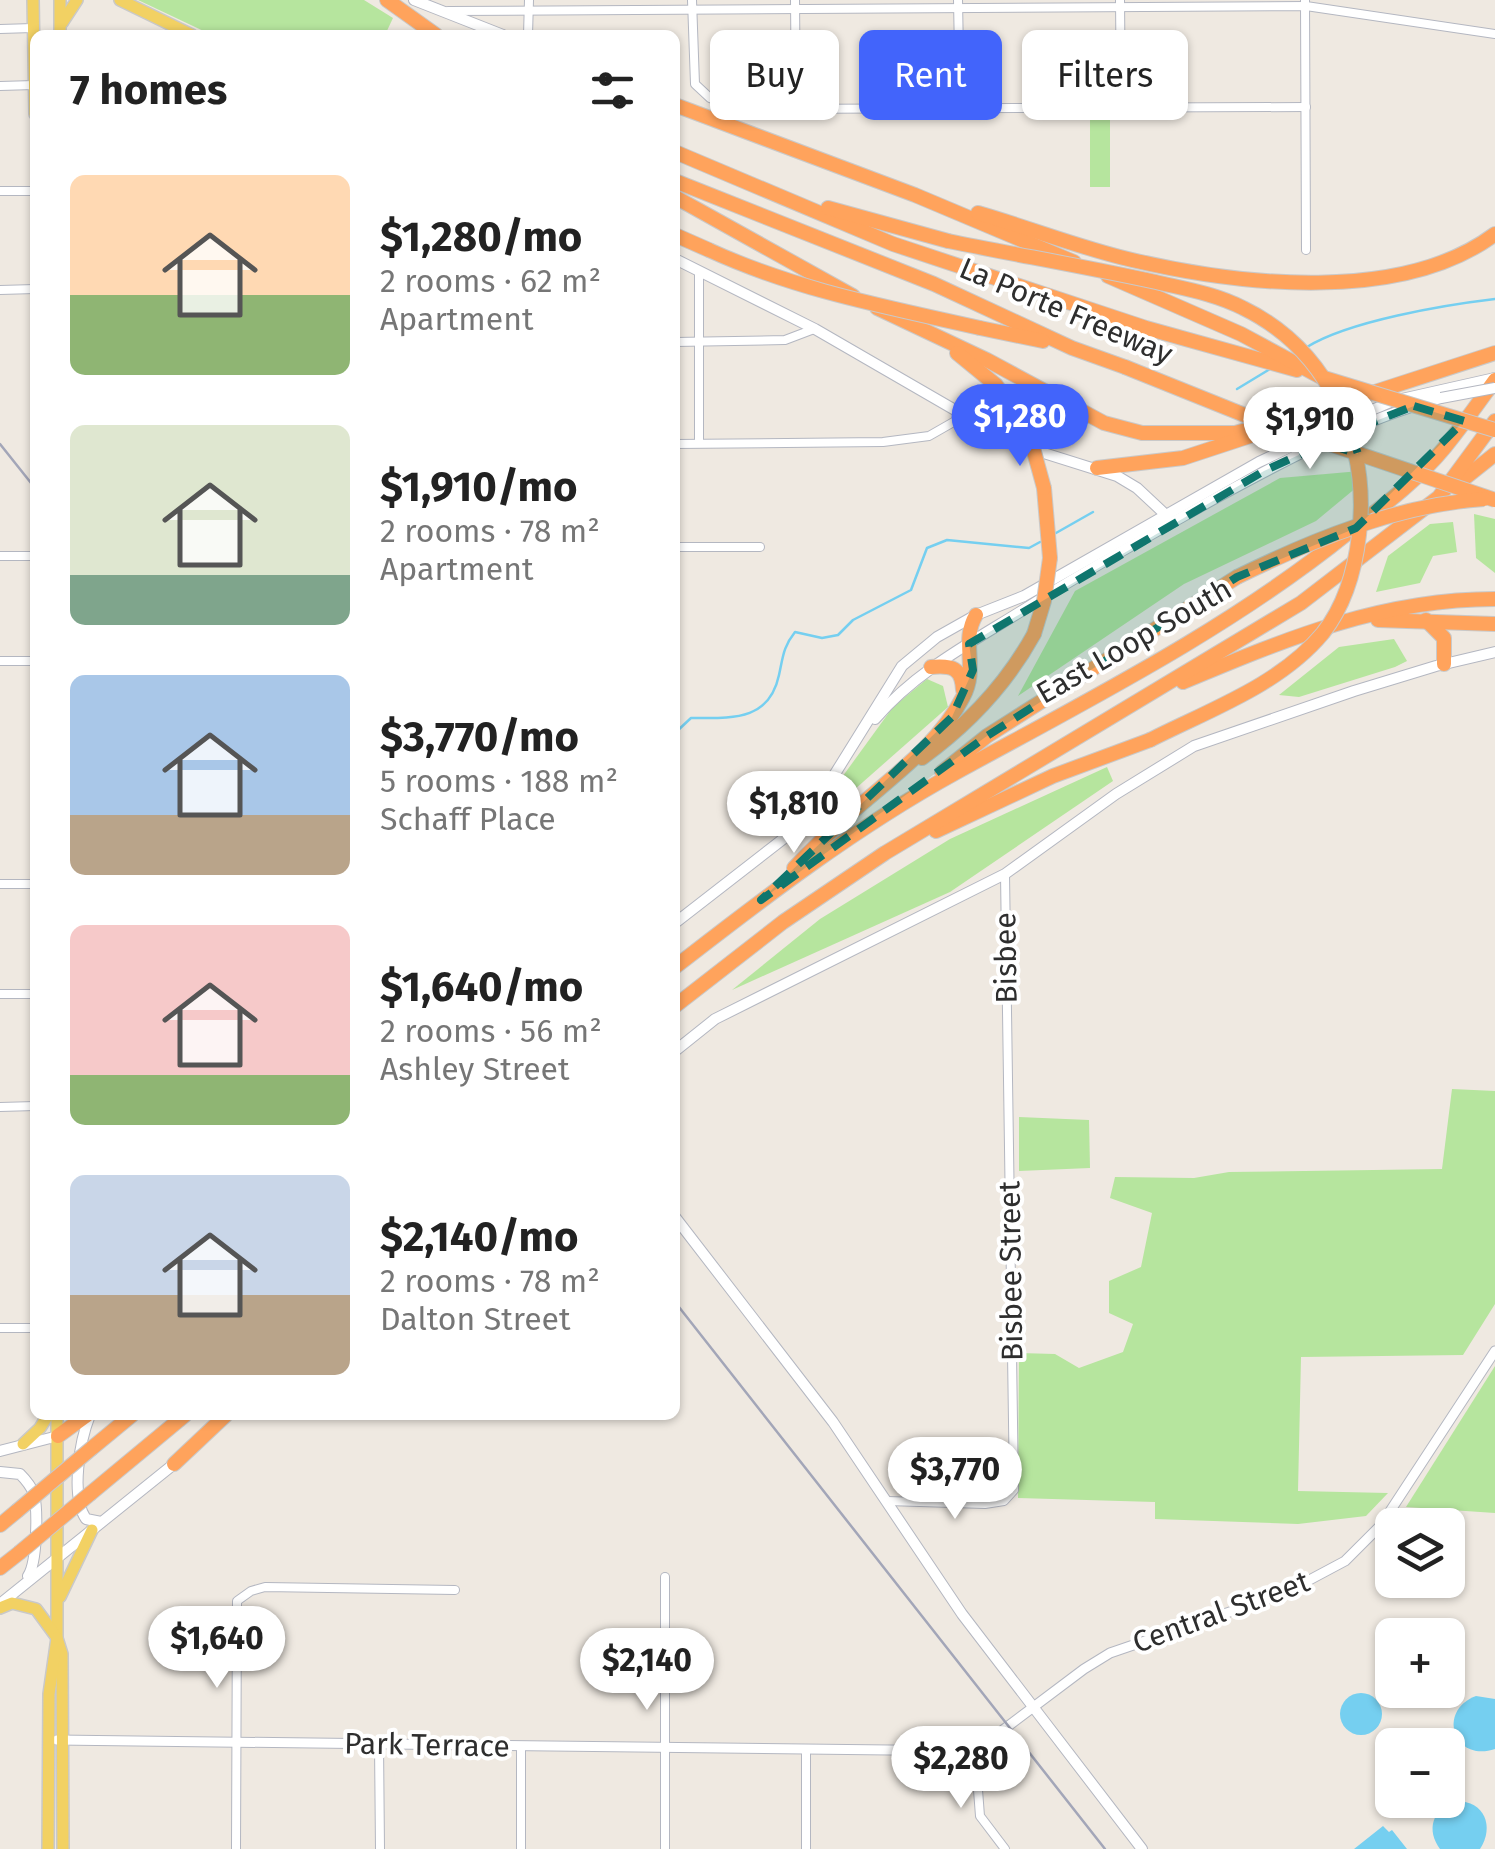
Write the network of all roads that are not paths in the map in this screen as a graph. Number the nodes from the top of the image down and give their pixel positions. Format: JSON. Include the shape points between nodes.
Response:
{"nodes":[{"id":1,"x":33,"y":0,"type":"edge"},
{"id":2,"x":60,"y":0,"type":"edge"},
{"id":3,"x":76,"y":0,"type":"edge"},
{"id":4,"x":120,"y":0,"type":"edge"},
{"id":5,"x":387,"y":0,"type":"edge"},
{"id":6,"x":414,"y":0,"type":"edge"},
{"id":7,"x":1120,"y":2,"type":"edge"},
{"id":8,"x":958,"y":3,"type":"edge"},
{"id":9,"x":1306,"y":3,"type":"edge"},
{"id":10,"x":692,"y":4,"type":"edge"},
{"id":11,"x":795,"y":4,"type":"edge"},
{"id":12,"x":529,"y":5,"type":"edge"},
{"id":13,"x":444,"y":11,"type":"junction"},
{"id":14,"x":0,"y":28,"type":"edge"},
{"id":15,"x":33,"y":28,"type":"joint"},
{"id":16,"x":60,"y":30,"type":"edge"},
{"id":17,"x":61,"y":30,"type":"edge"},
{"id":18,"x":182,"y":30,"type":"edge"},
{"id":19,"x":429,"y":30,"type":"edge"},
{"id":20,"x":491,"y":30,"type":"edge"},
{"id":21,"x":528,"y":30,"type":"edge"},
{"id":22,"x":795,"y":30,"type":"edge"},
{"id":23,"x":959,"y":30,"type":"edge"},
{"id":24,"x":1120,"y":30,"type":"edge"},
{"id":25,"x":1495,"y":34,"type":"edge"},
{"id":26,"x":30,"y":85,"type":"edge"},
{"id":27,"x":0,"y":86,"type":"edge"},
{"id":28,"x":710,"y":98,"type":"edge"},
{"id":29,"x":680,"y":107,"type":"edge"},
{"id":30,"x":1188,"y":107,"type":"edge"},
{"id":31,"x":1306,"y":107,"type":"junction"},
{"id":32,"x":680,"y":154,"type":"edge"},
{"id":33,"x":680,"y":183,"type":"edge"},
{"id":34,"x":0,"y":191,"type":"edge"},
{"id":35,"x":30,"y":191,"type":"edge"},
{"id":36,"x":915,"y":195,"type":"junction"},
{"id":37,"x":680,"y":200,"type":"edge"},
{"id":38,"x":802,"y":204,"type":"junction"},
{"id":39,"x":1495,"y":234,"type":"edge"},
{"id":40,"x":680,"y":237,"type":"edge"},
{"id":41,"x":1306,"y":250,"type":"dead end"},
{"id":42,"x":680,"y":262,"type":"edge"},
{"id":43,"x":698,"y":271,"type":"junction"},
{"id":44,"x":30,"y":289,"type":"edge"},
{"id":45,"x":0,"y":290,"type":"edge"},
{"id":46,"x":815,"y":329,"type":"junction"},
{"id":47,"x":923,"y":330,"type":"junction"},
{"id":48,"x":680,"y":342,"type":"edge"},
{"id":49,"x":698,"y":342,"type":"junction"},
{"id":50,"x":1072,"y":348,"type":"junction"},
{"id":51,"x":1495,"y":353,"type":"edge"},
{"id":52,"x":1322,"y":377,"type":"junction"},
{"id":53,"x":1495,"y":379,"type":"edge"},
{"id":54,"x":1495,"y":388,"type":"edge"},
{"id":55,"x":1439,"y":394,"type":"junction"},
{"id":56,"x":1306,"y":414,"type":"junction"},
{"id":57,"x":964,"y":416,"type":"junction"},
{"id":58,"x":1495,"y":421,"type":"edge"},
{"id":59,"x":1495,"y":430,"type":"edge"},
{"id":60,"x":699,"y":443,"type":"junction"},
{"id":61,"x":680,"y":444,"type":"edge"},
{"id":62,"x":1495,"y":454,"type":"edge"},
{"id":63,"x":1097,"y":468,"type":"junction"},
{"id":64,"x":1137,"y":488,"type":"junction"},
{"id":65,"x":1440,"y":497,"type":"junction"},
{"id":66,"x":1495,"y":499,"type":"edge"},
{"id":67,"x":1168,"y":518,"type":"junction"},
{"id":68,"x":1120,"y":540,"type":"junction"},
{"id":69,"x":680,"y":547,"type":"edge"},
{"id":70,"x":760,"y":547,"type":"dead end"},
{"id":71,"x":0,"y":556,"type":"edge"},
{"id":72,"x":30,"y":556,"type":"edge"},
{"id":73,"x":1495,"y":599,"type":"edge"},
{"id":74,"x":976,"y":615,"type":"junction"},
{"id":75,"x":1342,"y":620,"type":"junction"},
{"id":76,"x":1426,"y":620,"type":"junction"},
{"id":77,"x":1495,"y":624,"type":"edge"},
{"id":78,"x":969,"y":644,"type":"junction"},
{"id":79,"x":1495,"y":652,"type":"edge"},
{"id":80,"x":30,"y":661,"type":"edge"},
{"id":81,"x":0,"y":662,"type":"edge"},
{"id":82,"x":1444,"y":664,"type":"junction"},
{"id":83,"x":931,"y":667,"type":"junction"},
{"id":84,"x":964,"y":696,"type":"junction"},
{"id":85,"x":1136,"y":702,"type":"junction"},
{"id":86,"x":858,"y":739,"type":"junction"},
{"id":87,"x":896,"y":777,"type":"junction"},
{"id":88,"x":908,"y":801,"type":"junction"},
{"id":89,"x":885,"y":853,"type":"junction"},
{"id":90,"x":1004,"y":874,"type":"junction"},
{"id":91,"x":0,"y":884,"type":"edge"},
{"id":92,"x":30,"y":884,"type":"edge"},
{"id":93,"x":762,"y":900,"type":"junction"},
{"id":94,"x":680,"y":919,"type":"edge"},
{"id":95,"x":680,"y":963,"type":"edge"},
{"id":96,"x":0,"y":994,"type":"edge"},
{"id":97,"x":30,"y":994,"type":"edge"},
{"id":98,"x":680,"y":1002,"type":"edge"},
{"id":99,"x":1008,"y":1043,"type":"joint"},
{"id":100,"x":680,"y":1047,"type":"edge"},
{"id":101,"x":30,"y":1106,"type":"edge"},
{"id":102,"x":0,"y":1107,"type":"edge"},
{"id":103,"x":680,"y":1223,"type":"edge"},
{"id":104,"x":0,"y":1328,"type":"edge"},
{"id":105,"x":30,"y":1328,"type":"edge"},
{"id":106,"x":1495,"y":1351,"type":"edge"},
{"id":107,"x":45,"y":1420,"type":"edge"},
{"id":108,"x":56,"y":1420,"type":"edge"},
{"id":109,"x":81,"y":1420,"type":"edge"},
{"id":110,"x":87,"y":1420,"type":"edge"},
{"id":111,"x":126,"y":1420,"type":"edge"},
{"id":112,"x":179,"y":1420,"type":"edge"},
{"id":113,"x":221,"y":1420,"type":"edge"},
{"id":114,"x":58,"y":1436,"type":"junction"},
{"id":115,"x":23,"y":1444,"type":"junction"},
{"id":116,"x":0,"y":1450,"type":"edge"},
{"id":117,"x":174,"y":1464,"type":"joint"},
{"id":118,"x":0,"y":1472,"type":"edge"},
{"id":119,"x":887,"y":1501,"type":"junction"},
{"id":120,"x":0,"y":1525,"type":"edge"},
{"id":121,"x":98,"y":1526,"type":"junction"},
{"id":122,"x":56,"y":1558,"type":"junction"},
{"id":123,"x":0,"y":1568,"type":"edge"},
{"id":124,"x":664,"y":1577,"type":"dead end"},
{"id":125,"x":19,"y":1589,"type":"junction"},
{"id":126,"x":455,"y":1590,"type":"dead end"},
{"id":127,"x":0,"y":1606,"type":"edge"},
{"id":128,"x":57,"y":1606,"type":"junction"},
{"id":129,"x":57,"y":1638,"type":"junction"},
{"id":130,"x":1032,"y":1708,"type":"junction"},
{"id":131,"x":48,"y":1740,"type":"junction"},
{"id":132,"x":63,"y":1740,"type":"junction"},
{"id":133,"x":235,"y":1742,"type":"junction"},
{"id":134,"x":379,"y":1744,"type":"junction"},
{"id":135,"x":521,"y":1746,"type":"junction"},
{"id":136,"x":665,"y":1746,"type":"junction"},
{"id":137,"x":806,"y":1750,"type":"junction"},
{"id":138,"x":975,"y":1750,"type":"junction"},
{"id":139,"x":48,"y":1849,"type":"edge"},
{"id":140,"x":64,"y":1849,"type":"edge"},
{"id":141,"x":236,"y":1849,"type":"edge"},
{"id":142,"x":380,"y":1849,"type":"edge"},
{"id":143,"x":521,"y":1849,"type":"edge"},
{"id":144,"x":664,"y":1849,"type":"edge"},
{"id":145,"x":806,"y":1849,"type":"edge"},
{"id":146,"x":1005,"y":1849,"type":"edge"},
{"id":147,"x":1142,"y":1849,"type":"edge"}],
"edges":[{"from":1,"to":15,"type":"main road"},
{"from":2,"to":16,"type":"main road"},
{"from":3,"to":17,"type":"main road"},
{"from":4,"to":18,"type":"main road"},
{"from":5,"to":19,"type":"highway"},
{"from":6,"to":13,"type":"main road"},
{"from":7,"to":8,"type":"street"},
{"from":7,"to":9,"type":"street"},
{"from":7,"to":24,"type":"street"},
{"from":8,"to":11,"type":"street"},
{"from":8,"to":23,"type":"street"},
{"from":9,"to":25,"type":"street"},
{"from":9,"to":31,"type":"street"},
{"from":10,"to":11,"type":"street"},
{"from":10,"to":12,"type":"street"},
{"from":10,"to":28,"type":"street","via":[[695,84]]},
{"from":11,"to":22,"type":"street"},
{"from":12,"to":13,"type":"street"},
{"from":12,"to":21,"type":"street"},
{"from":13,"to":20,"type":"main road"},
{"from":14,"to":15,"type":"street"},
{"from":26,"to":27,"type":"street"},
{"from":29,"to":36,"type":"highway"},
{"from":30,"to":31,"type":"street"},
{"from":31,"to":41,"type":"street"},
{"from":32,"to":38,"type":"highway","name":"La Porte Freeway"},
{"from":33,"to":50,"type":"highway","name":"La Porte Freeway","via":[[934,284]]},
{"from":34,"to":35,"type":"street"},
{"from":36,"to":39,"type":"highway","via":[[1132,260],[1279,284],[1408,274],[1447,262]]},
{"from":36,"to":52,"type":"highway","via":[[1241,334]]},
{"from":37,"to":47,"type":"highway"},
{"from":38,"to":52,"type":"highway","name":"La Porte Freeway","via":[[893,244],[1146,328]]},
{"from":38,"to":89,"type":"highway","bridge":true,"via":[[1165,284],[1244,308],[1297,345],[1329,387],[1361,474],[1356,564],[1336,615],[1287,668],[1150,740],[1052,776]]},
{"from":40,"to":50,"type":"highway","bridge":true,"via":[[756,272],[832,295]]},
{"from":42,"to":43,"type":"main road"},
{"from":43,"to":46,"type":"main road"},
{"from":43,"to":49,"type":"street"},
{"from":44,"to":45,"type":"street"},
{"from":46,"to":49,"type":"street","via":[[785,340]]},
{"from":46,"to":57,"type":"main road"},
{"from":47,"to":56,"type":"highway","via":[[1104,422],[1142,433],[1235,433]]},
{"from":47,"to":87,"type":"highway","bridge":true,"via":[[968,360],[1018,417],[1044,488],[1050,558],[1034,634],[1018,664],[986,705]]},
{"from":48,"to":49,"type":"street"},
{"from":49,"to":60,"type":"street"},
{"from":50,"to":66,"type":"highway","name":"La Porte Freeway","bridge":true,"via":[[1247,416]]},
{"from":51,"to":56,"type":"highway"},
{"from":52,"to":59,"type":"highway","name":"La Porte Freeway","bridge":true},
{"from":53,"to":55,"type":"main road"},
{"from":53,"to":88,"type":"highway","name":"East Loop South","via":[[1423,470],[1299,572],[1186,644]]},
{"from":54,"to":55,"type":"main road","bridge":true},
{"from":55,"to":67,"type":"main road"},
{"from":56,"to":63,"type":"highway","via":[[1182,458]]},
{"from":57,"to":60,"type":"street","via":[[928,436],[883,442]]},
{"from":57,"to":63,"type":"main road","via":[[1028,450]]},
{"from":58,"to":65,"type":"highway","name":"East Loop South"},
{"from":60,"to":61,"type":"street"},
{"from":62,"to":65,"type":"highway"},
{"from":63,"to":64,"type":"main road"},
{"from":64,"to":67,"type":"main road"},
{"from":64,"to":68,"type":"main road","via":[[1148,512]]},
{"from":65,"to":85,"type":"highway","name":"East Loop South","via":[[1301,602]]},
{"from":66,"to":88,"type":"highway","bridge":true,"via":[[1401,513],[1237,577],[987,736]]},
{"from":67,"to":68,"type":"main road"},
{"from":67,"to":78,"type":"main road"},
{"from":68,"to":74,"type":"main road","via":[[1024,596]]},
{"from":69,"to":70,"type":"street"},
{"from":71,"to":72,"type":"street"},
{"from":73,"to":75,"type":"highway","via":[[1420,604]]},
{"from":74,"to":78,"type":"highway"},
{"from":74,"to":86,"type":"main road","via":[[902,666]]},
{"from":75,"to":76,"type":"highway"},
{"from":75,"to":85,"type":"highway"},
{"from":76,"to":77,"type":"highway"},
{"from":76,"to":82,"type":"highway","via":[[1444,638]]},
{"from":78,"to":83,"type":"main road"},
{"from":78,"to":84,"type":"highway","via":[[972,670]]},
{"from":79,"to":82,"type":"main road"},
{"from":80,"to":81,"type":"street"},
{"from":82,"to":90,"type":"main road","via":[[1194,746]]},
{"from":83,"to":84,"type":"highway","via":[[960,672]]},
{"from":83,"to":86,"type":"main road"},
{"from":84,"to":87,"type":"highway"},
{"from":85,"to":89,"type":"highway","name":"East Loop South"},
{"from":86,"to":94,"type":"main road","via":[[805,822]]},
{"from":87,"to":93,"type":"highway"},
{"from":88,"to":93,"type":"highway","name":"East Loop South"},
{"from":89,"to":98,"type":"highway","name":"East Loop South"},
{"from":90,"to":99,"type":"street","name":"Bisbee"},
{"from":90,"to":100,"type":"main road","via":[[715,1019]]},
{"from":91,"to":92,"type":"street"},
{"from":93,"to":95,"type":"highway"},
{"from":96,"to":97,"type":"street"},
{"from":99,"to":119,"type":"street","name":"Bisbee Street","via":[[1015,1480],[1010,1497],[985,1504]]},
{"from":101,"to":102,"type":"street"},
{"from":103,"to":119,"type":"main road"},
{"from":104,"to":105,"type":"street"},
{"from":106,"to":130,"type":"street","name":"Central Street","via":[[1381,1525],[1345,1561],[1285,1594],[1110,1654]]},
{"from":107,"to":115,"type":"main road"},
{"from":108,"to":114,"type":"main road"},
{"from":109,"to":114,"type":"highway"},
{"from":110,"to":121,"type":"main road","via":[[79,1450],[80,1510]]},
{"from":111,"to":120,"type":"highway","bridge":true},
{"from":112,"to":123,"type":"highway","bridge":true},
{"from":113,"to":117,"type":"highway"},
{"from":114,"to":115,"type":"main road"},
{"from":114,"to":122,"type":"main road"},
{"from":115,"to":116,"type":"main road"},
{"from":117,"to":121,"type":"main road"},
{"from":118,"to":125,"type":"main road","via":[[20,1474],[34,1496],[33,1570]]},
{"from":119,"to":130,"type":"main road"},
{"from":121,"to":122,"type":"main road"},
{"from":121,"to":128,"type":"main road"},
{"from":122,"to":125,"type":"main road"},
{"from":122,"to":128,"type":"main road"},
{"from":124,"to":136,"type":"street"},
{"from":125,"to":127,"type":"main road"},
{"from":126,"to":133,"type":"street","via":[[250,1591],[237,1600]]},
{"from":127,"to":129,"type":"main road","via":[[36,1608]]},
{"from":128,"to":129,"type":"main road"},
{"from":129,"to":131,"type":"main road"},
{"from":129,"to":132,"type":"main road"},
{"from":130,"to":138,"type":"street"},
{"from":130,"to":147,"type":"main road"},
{"from":131,"to":132,"type":"street","name":"Park Terrace"},
{"from":131,"to":139,"type":"main road"},
{"from":132,"to":133,"type":"street","name":"Park Terrace"},
{"from":132,"to":140,"type":"main road"},
{"from":133,"to":134,"type":"street","name":"Park Terrace"},
{"from":133,"to":141,"type":"street"},
{"from":134,"to":135,"type":"street","name":"Park Terrace"},
{"from":134,"to":142,"type":"street"},
{"from":135,"to":136,"type":"street","name":"Park Terrace"},
{"from":135,"to":143,"type":"street"},
{"from":136,"to":137,"type":"street","name":"Park Terrace"},
{"from":136,"to":144,"type":"street"},
{"from":137,"to":138,"type":"street","name":"Park Terrace"},
{"from":137,"to":145,"type":"street"},
{"from":138,"to":146,"type":"street","via":[[980,1816]]}]}
